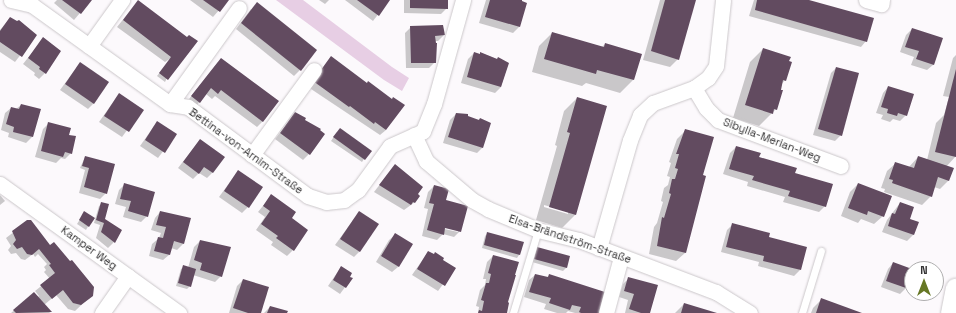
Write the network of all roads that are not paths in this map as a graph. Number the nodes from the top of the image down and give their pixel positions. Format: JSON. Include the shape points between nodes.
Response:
{"nodes":[{"id":1,"x":6,"y":0,"type":"edge"},
{"id":2,"x":11,"y":0,"type":"edge"},
{"id":3,"x":122,"y":0,"type":"edge"},
{"id":4,"x":463,"y":0,"type":"edge"},
{"id":5,"x":722,"y":0,"type":"edge"},
{"id":6,"x":866,"y":0,"type":"edge"},
{"id":7,"x":882,"y":0,"type":"edge"},
{"id":8,"x":0,"y":1,"type":"edge"},
{"id":9,"x":239,"y":8,"type":"dead end"},
{"id":10,"x":89,"y":46,"type":"junction"},
{"id":11,"x":314,"y":70,"type":"dead end"},
{"id":12,"x":694,"y":88,"type":"junction"},
{"id":13,"x":170,"y":104,"type":"junction"},
{"id":14,"x":414,"y":135,"type":"junction"},
{"id":15,"x":252,"y":155,"type":"junction"},
{"id":16,"x":841,"y":166,"type":"dead end"},
{"id":17,"x":0,"y":184,"type":"edge"},
{"id":18,"x":538,"y":230,"type":"junction"},
{"id":19,"x":599,"y":248,"type":"junction"},
{"id":20,"x":821,"y":251,"type":"dead end"},
{"id":21,"x":621,"y":257,"type":"junction"},
{"id":22,"x":128,"y":276,"type":"junction"},
{"id":23,"x":956,"y":288,"type":"edge"},
{"id":24,"x":102,"y":313,"type":"edge"},
{"id":25,"x":179,"y":313,"type":"edge"},
{"id":26,"x":513,"y":313,"type":"edge"},
{"id":27,"x":606,"y":313,"type":"edge"},
{"id":28,"x":750,"y":313,"type":"edge"},
{"id":29,"x":802,"y":313,"type":"edge"},
{"id":30,"x":951,"y":313,"type":"edge"}],
"edges":[{"from":1,"to":8,"type":"street"},
{"from":2,"to":10,"type":"street","name":"Bettina-von-Arnim-Straße","via":[[32,5]]},
{"from":3,"to":10,"type":"street"},
{"from":4,"to":14,"type":"street","via":[[434,104],[423,131]]},
{"from":5,"to":12,"type":"street","via":[[716,66],[708,78]]},
{"from":6,"to":7,"type":"street","via":[[881,4]]},
{"from":9,"to":13,"type":"street"},
{"from":10,"to":13,"type":"street","name":"Bettina-von-Arnim-Straße"},
{"from":11,"to":15,"type":"street"},
{"from":12,"to":16,"type":"street","name":"Sibylla-Merian-Weg","via":[[706,108],[718,120]]},
{"from":12,"to":19,"type":"street","via":[[653,103],[640,115],[630,140]]},
{"from":13,"to":15,"type":"street","name":"Bettina-von-Arnim-Straße","via":[[188,107]]},
{"from":14,"to":15,"type":"street","name":"Bettina-von-Arnim-Straße","via":[[390,146],[358,190],[344,200],[326,202],[308,196]]},
{"from":14,"to":18,"type":"street","name":"Elsa-Brändström-Straße","via":[[426,161],[472,200]]},
{"from":17,"to":22,"type":"street","name":"Kamper Weg"},
{"from":18,"to":19,"type":"street","name":"Elsa-Brändström-Straße","via":[[579,240]]},
{"from":18,"to":26,"type":"lane"},
{"from":19,"to":21,"type":"street","name":"Elsa-Brändström-Straße"},
{"from":20,"to":29,"type":"lane"},
{"from":21,"to":27,"type":"street"},
{"from":21,"to":28,"type":"street","name":"Elsa-Brändström-Straße","via":[[716,292]]},
{"from":22,"to":24,"type":"street"},
{"from":22,"to":25,"type":"street","name":"Kamper Weg"},
{"from":23,"to":30,"type":"main road"}]}
